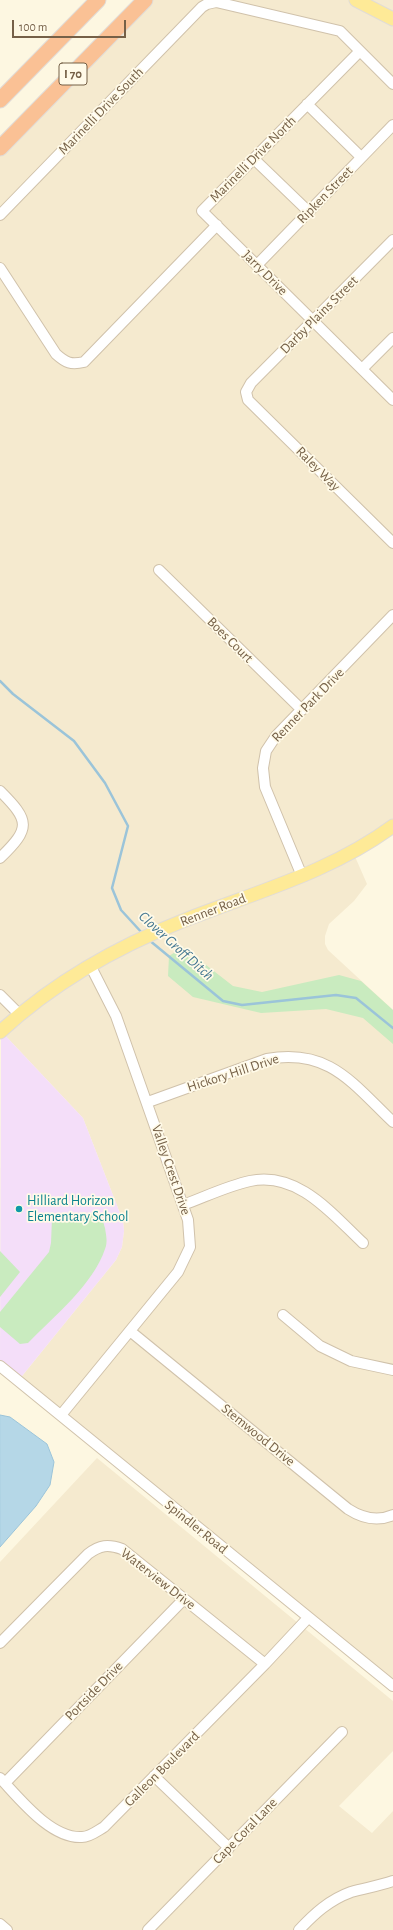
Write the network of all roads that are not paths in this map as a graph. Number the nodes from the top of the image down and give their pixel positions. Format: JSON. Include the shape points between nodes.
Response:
{"nodes":[{"id":1,"x":98,"y":0,"type":"edge"},
{"id":2,"x":145,"y":0,"type":"edge"},
{"id":3,"x":357,"y":0,"type":"edge"},
{"id":4,"x":393,"y":19,"type":"edge"},
{"id":5,"x":360,"y":51,"type":"junction"},
{"id":6,"x":393,"y":84,"type":"edge"},
{"id":7,"x":0,"y":100,"type":"edge"},
{"id":8,"x":307,"y":104,"type":"junction"},
{"id":9,"x":393,"y":125,"type":"edge"},
{"id":10,"x":0,"y":148,"type":"edge"},
{"id":11,"x":361,"y":158,"type":"junction"},
{"id":12,"x":254,"y":159,"type":"junction"},
{"id":13,"x":308,"y":212,"type":"junction"},
{"id":14,"x":0,"y":215,"type":"edge"},
{"id":15,"x":217,"y":225,"type":"junction"},
{"id":16,"x":393,"y":240,"type":"edge"},
{"id":17,"x":257,"y":265,"type":"junction"},
{"id":18,"x":0,"y":268,"type":"edge"},
{"id":19,"x":313,"y":321,"type":"junction"},
{"id":20,"x":393,"y":338,"type":"edge"},
{"id":21,"x":362,"y":369,"type":"junction"},
{"id":22,"x":246,"y":392,"type":"joint"},
{"id":23,"x":393,"y":400,"type":"edge"},
{"id":24,"x":393,"y":543,"type":"edge"},
{"id":25,"x":159,"y":570,"type":"dead end"},
{"id":26,"x":393,"y":616,"type":"edge"},
{"id":27,"x":302,"y":710,"type":"junction"},
{"id":28,"x":0,"y":792,"type":"edge"},
{"id":29,"x":393,"y":826,"type":"edge"},
{"id":30,"x":0,"y":858,"type":"edge"},
{"id":31,"x":302,"y":876,"type":"junction"},
{"id":32,"x":90,"y":965,"type":"junction"},
{"id":33,"x":0,"y":995,"type":"edge"},
{"id":34,"x":19,"y":1014,"type":"junction"},
{"id":35,"x":0,"y":1032,"type":"edge"},
{"id":36,"x":148,"y":1102,"type":"junction"},
{"id":37,"x":393,"y":1122,"type":"edge"},
{"id":38,"x":183,"y":1204,"type":"junction"},
{"id":39,"x":363,"y":1243,"type":"dead end"},
{"id":40,"x":283,"y":1316,"type":"dead end"},
{"id":41,"x":130,"y":1331,"type":"junction"},
{"id":42,"x":0,"y":1366,"type":"edge"},
{"id":43,"x":393,"y":1370,"type":"edge"},
{"id":44,"x":61,"y":1415,"type":"junction"},
{"id":45,"x":393,"y":1516,"type":"edge"},
{"id":46,"x":184,"y":1599,"type":"junction"},
{"id":47,"x":308,"y":1618,"type":"junction"},
{"id":48,"x":0,"y":1643,"type":"edge"},
{"id":49,"x":265,"y":1664,"type":"junction"},
{"id":50,"x":391,"y":1681,"type":"edge"},
{"id":51,"x":342,"y":1732,"type":"dead end"},
{"id":52,"x":154,"y":1776,"type":"junction"},
{"id":53,"x":2,"y":1781,"type":"edge"},
{"id":54,"x":229,"y":1848,"type":"junction"},
{"id":55,"x":393,"y":1881,"type":"edge"},
{"id":56,"x":0,"y":1924,"type":"edge"},
{"id":57,"x":6,"y":1930,"type":"edge"},
{"id":58,"x":148,"y":1930,"type":"edge"},
{"id":59,"x":299,"y":1930,"type":"edge"}],
"edges":[{"from":1,"to":7,"type":"highway","number":"I 70"},
{"from":2,"to":10,"type":"highway","number":"I 70"},
{"from":3,"to":4,"type":"main road"},
{"from":5,"to":6,"type":"street"},
{"from":5,"to":8,"type":"street","name":"Marinelli Drive North"},
{"from":5,"to":14,"type":"street","name":"Marinelli Drive South","via":[[340,31],[216,2],[207,4]]},
{"from":8,"to":11,"type":"street"},
{"from":8,"to":12,"type":"street","name":"Marinelli Drive North"},
{"from":9,"to":11,"type":"street","name":"Ripken Street"},
{"from":11,"to":13,"type":"street","name":"Ripken Street"},
{"from":12,"to":13,"type":"street"},
{"from":12,"to":15,"type":"street","name":"Marinelli Drive North","via":[[202,211]]},
{"from":13,"to":17,"type":"street","name":"Ripken Street"},
{"from":15,"to":17,"type":"street","name":"Jarry Drive"},
{"from":15,"to":18,"type":"street","name":"Marinelli Drive North","via":[[84,362],[64,362],[56,354]]},
{"from":16,"to":19,"type":"street","name":"Darby Plains Street"},
{"from":17,"to":19,"type":"street","name":"Jarry Drive"},
{"from":19,"to":21,"type":"street","name":"Jarry Drive"},
{"from":19,"to":22,"type":"street","name":"Darby Plains Street","via":[[251,383]]},
{"from":20,"to":21,"type":"street"},
{"from":21,"to":23,"type":"street","name":"Jarry Drive"},
{"from":22,"to":24,"type":"street","name":"Raley Way","via":[[248,400]]},
{"from":25,"to":27,"type":"street","name":"Boes Court"},
{"from":26,"to":27,"type":"street","name":"Renner Park Drive"},
{"from":27,"to":31,"type":"street","name":"Renner Park Drive","via":[[271,743],[266,751],[263,768],[265,787]]},
{"from":28,"to":30,"type":"street","via":[[18,809],[23,824],[18,839]]},
{"from":29,"to":31,"type":"main road","name":"Renner Road","via":[[353,852]]},
{"from":31,"to":32,"type":"main road","name":"Renner Road","via":[[145,936]]},
{"from":32,"to":34,"type":"main road","name":"Renner Road","via":[[58,984]]},
{"from":32,"to":36,"type":"street","name":"Valley Crest Drive","via":[[116,1016]]},
{"from":33,"to":34,"type":"street"},
{"from":34,"to":35,"type":"main road","name":"Renner Road"},
{"from":36,"to":37,"type":"street","name":"Hickory Hill Drive","via":[[267,1059],[306,1057],[337,1071],[351,1081]]},
{"from":36,"to":38,"type":"street","name":"Valley Crest Drive"},
{"from":38,"to":39,"type":"street","via":[[250,1181],[266,1179],[306,1192]]},
{"from":38,"to":41,"type":"street","name":"Valley Crest Drive","via":[[188,1220],[190,1247],[178,1272]]},
{"from":40,"to":43,"type":"street","via":[[320,1346],[351,1361],[374,1368]]},
{"from":41,"to":44,"type":"street","name":"Valley Crest Drive"},
{"from":41,"to":45,"type":"street","name":"Stemwood Drive","via":[[348,1509],[367,1518]]},
{"from":42,"to":44,"type":"street","name":"Spindler Road"},
{"from":44,"to":47,"type":"street","name":"Spindler Road"},
{"from":46,"to":48,"type":"street","name":"Waterview Drive","via":[[122,1549],[110,1545],[98,1547]]},
{"from":46,"to":49,"type":"street","name":"Waterview Drive"},
{"from":46,"to":53,"type":"street","name":"Portside Drive"},
{"from":47,"to":49,"type":"street","name":"Galleon Boulevard"},
{"from":47,"to":50,"type":"street","name":"Spindler Road"},
{"from":49,"to":52,"type":"street","name":"Galleon Boulevard"},
{"from":51,"to":54,"type":"street","name":"Cape Coral Lane"},
{"from":52,"to":53,"type":"street","name":"Galleon Boulevard","via":[[104,1827],[83,1838],[60,1834],[51,1828]]},
{"from":52,"to":54,"type":"street"},
{"from":54,"to":58,"type":"street","name":"Cape Coral Lane"},
{"from":55,"to":59,"type":"street","via":[[334,1899],[315,1913]]},
{"from":56,"to":57,"type":"street"}]}
